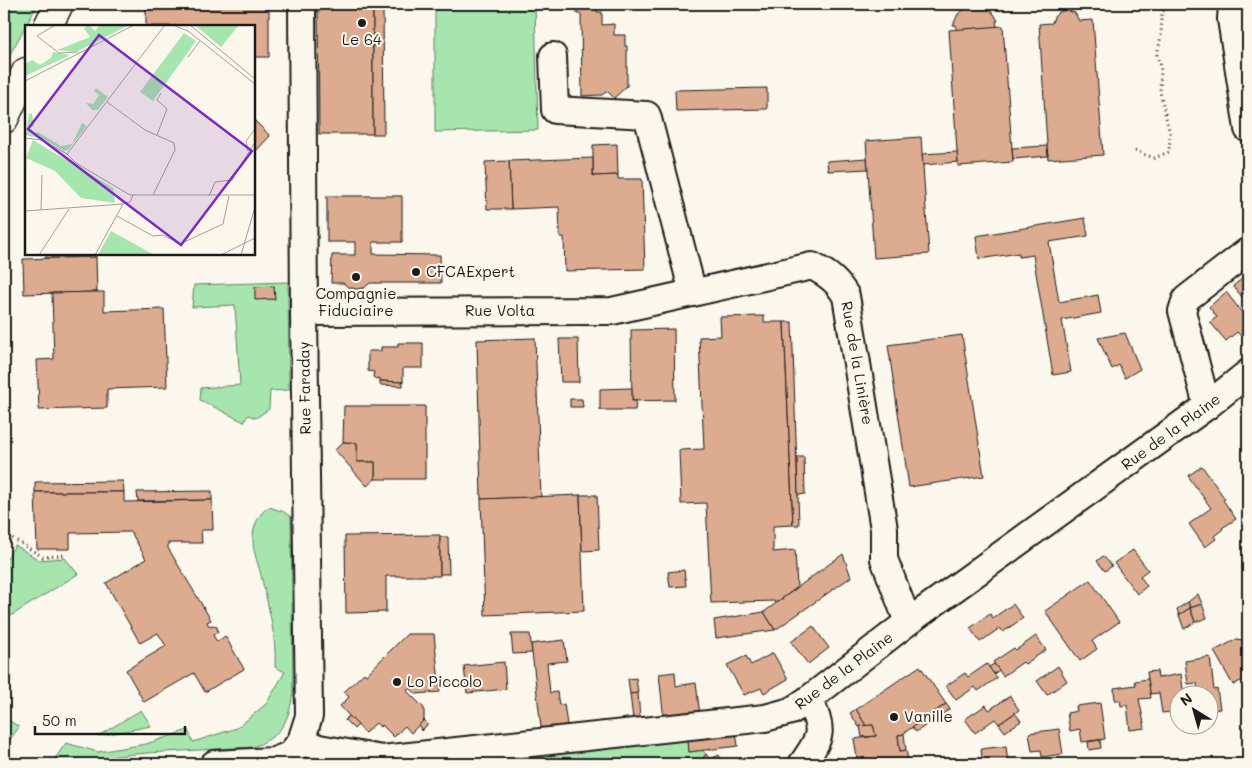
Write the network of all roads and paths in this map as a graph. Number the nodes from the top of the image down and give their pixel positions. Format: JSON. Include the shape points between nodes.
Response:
{"nodes":[{"id":1,"x":59,"y":4,"type":"edge"},
{"id":2,"x":302,"y":4,"type":"edge"},
{"id":3,"x":1171,"y":4,"type":"edge"},
{"id":4,"x":1228,"y":9,"type":"edge"},
{"id":5,"x":48,"y":25,"type":"edge"},
{"id":6,"x":553,"y":56,"type":"dead end"},
{"id":7,"x":25,"y":74,"type":"edge"},
{"id":8,"x":4,"y":119,"type":"edge"},
{"id":9,"x":1248,"y":129,"type":"edge"},
{"id":10,"x":1135,"y":151,"type":"dead end"},
{"id":11,"x":1248,"y":251,"type":"edge"},
{"id":12,"x":694,"y":293,"type":"junction"},
{"id":13,"x":304,"y":312,"type":"junction"},
{"id":14,"x":1248,"y":373,"type":"edge"},
{"id":15,"x":1207,"y":406,"type":"junction"},
{"id":16,"x":4,"y":533,"type":"edge"},
{"id":17,"x":66,"y":555,"type":"dead end"},
{"id":18,"x":908,"y":622,"type":"junction"},
{"id":19,"x":809,"y":699,"type":"junction"},
{"id":20,"x":301,"y":741,"type":"junction"},
{"id":21,"x":214,"y":764,"type":"edge"},
{"id":22,"x":802,"y":764,"type":"edge"}],
"edges":[{"from":1,"to":5,"type":"main road"},
{"from":2,"to":13,"type":"street","name":"Rue Faraday"},
{"from":3,"to":10,"type":"path","via":[[1162,12],[1157,55],[1161,70],[1160,92],[1170,134],[1169,152],[1154,158]]},
{"from":4,"to":9,"type":"street"},
{"from":6,"to":12,"type":"street","via":[[555,110],[647,115]]},
{"from":7,"to":8,"type":"main road"},
{"from":11,"to":15,"type":"street","via":[[1186,299],[1182,311]]},
{"from":12,"to":13,"type":"street","name":"Rue Volta","via":[[612,311]]},
{"from":12,"to":18,"type":"street","name":"Rue de la Linière","via":[[812,266],[839,284],[846,296],[883,520],[884,559]]},
{"from":13,"to":20,"type":"street","name":"Rue Faraday","via":[[309,716]]},
{"from":14,"to":15,"type":"street","name":"Rue de la Plaine"},
{"from":15,"to":18,"type":"street","name":"Rue de la Plaine"},
{"from":16,"to":17,"type":"path","via":[[43,557]]},
{"from":18,"to":19,"type":"street","name":"Rue de la Plaine"},
{"from":19,"to":20,"type":"street","name":"Rue de la Plaine","via":[[791,711],[765,718],[382,759],[319,748]]},
{"from":19,"to":22,"type":"street","via":[[820,725],[816,745]]},
{"from":20,"to":21,"type":"street","via":[[290,755],[274,761]]}]}
